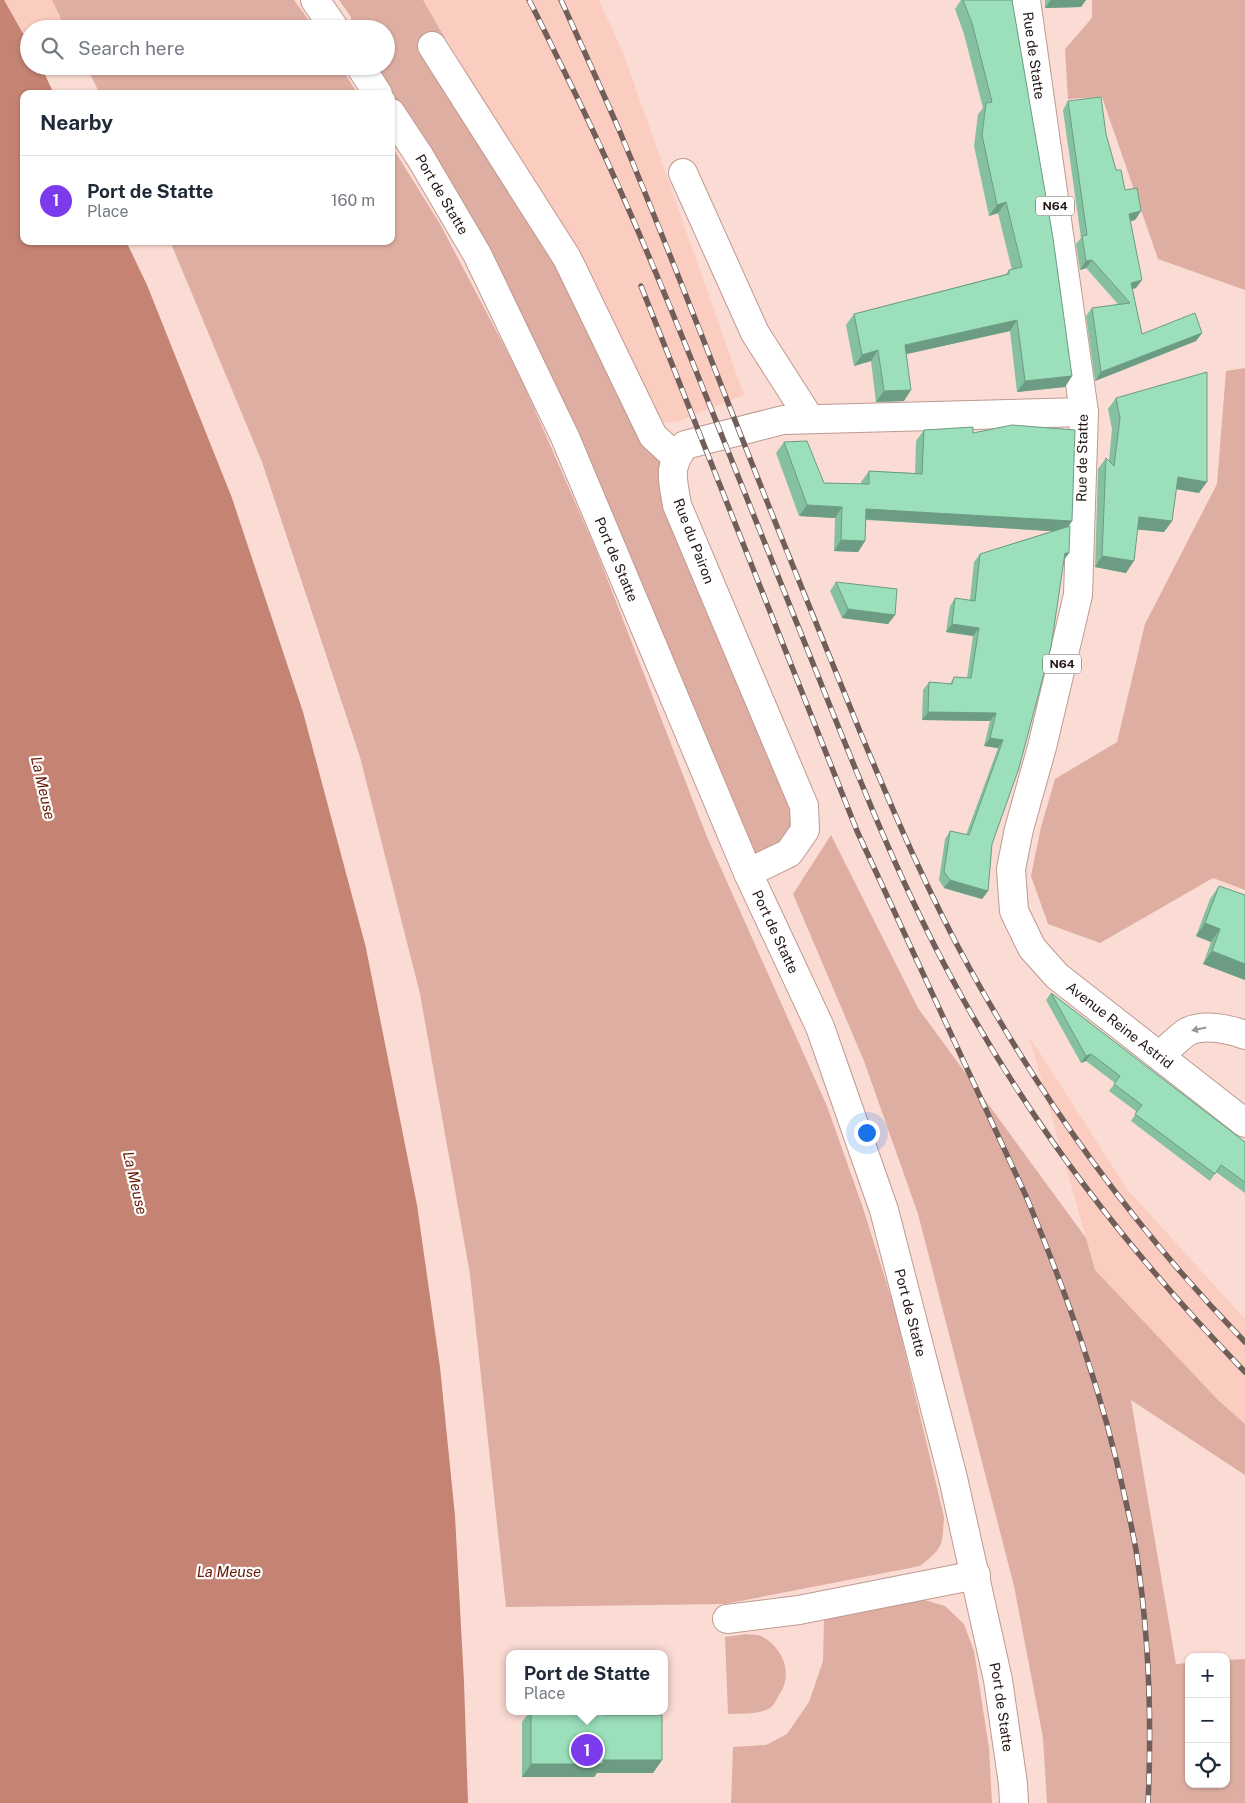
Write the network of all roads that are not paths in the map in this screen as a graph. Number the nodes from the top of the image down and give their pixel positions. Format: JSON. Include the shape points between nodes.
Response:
{"nodes":[{"id":1,"x":315,"y":0,"type":"edge"},
{"id":2,"x":1026,"y":0,"type":"edge"},
{"id":3,"x":329,"y":20,"type":"edge"},
{"id":4,"x":432,"y":46,"type":"dead end"},
{"id":5,"x":366,"y":75,"type":"edge"},
{"id":6,"x":375,"y":90,"type":"edge"},
{"id":7,"x":395,"y":119,"type":"edge"},
{"id":8,"x":683,"y":173,"type":"dead end"},
{"id":9,"x":1084,"y":412,"type":"junction"},
{"id":10,"x":810,"y":419,"type":"junction"},
{"id":11,"x":676,"y":457,"type":"junction"},
{"id":12,"x":748,"y":873,"type":"junction"},
{"id":13,"x":1014,"y":911,"type":"joint"},
{"id":14,"x":1245,"y":1035,"type":"edge"},
{"id":15,"x":1160,"y":1055,"type":"junction"},
{"id":16,"x":1245,"y":1123,"type":"edge"},
{"id":17,"x":976,"y":1575,"type":"junction"},
{"id":18,"x":727,"y":1619,"type":"dead end"},
{"id":19,"x":1014,"y":1803,"type":"edge"}],
"edges":[{"from":1,"to":3,"type":"street"},
{"from":2,"to":9,"type":"street","name":"Rue de Statte","number":"N64"},
{"from":4,"to":11,"type":"street","via":[[567,258],[653,436]]},
{"from":5,"to":6,"type":"street"},
{"from":7,"to":12,"type":"street","name":"Port de Statte","via":[[478,254],[565,436]]},
{"from":8,"to":10,"type":"street","via":[[755,333]]},
{"from":9,"to":10,"type":"street"},
{"from":9,"to":13,"type":"street","name":"Rue de Statte","number":"N64","via":[[1078,595],[1019,829],[1011,869]]},
{"from":10,"to":11,"type":"street","via":[[783,420],[685,445]]},
{"from":11,"to":12,"type":"street","name":"Rue du Pairon","via":[[672,470],[677,506],[804,806],[805,830],[789,853]]},
{"from":12,"to":17,"type":"street","name":"Port de Statte","via":[[820,1028],[884,1210]]},
{"from":13,"to":15,"type":"street","name":"Avenue Reine Astrid","number":"N64","via":[[1032,948],[1057,976]]},
{"from":14,"to":15,"type":"street","one_way":true,"via":[[1234,1030],[1207,1027],[1189,1031]]},
{"from":15,"to":16,"type":"street","name":"Avenue Reine Astrid","number":"N64"},
{"from":17,"to":18,"type":"street","via":[[799,1610]]},
{"from":17,"to":19,"type":"street","name":"Port de Statte","via":[[998,1680]]}]}
